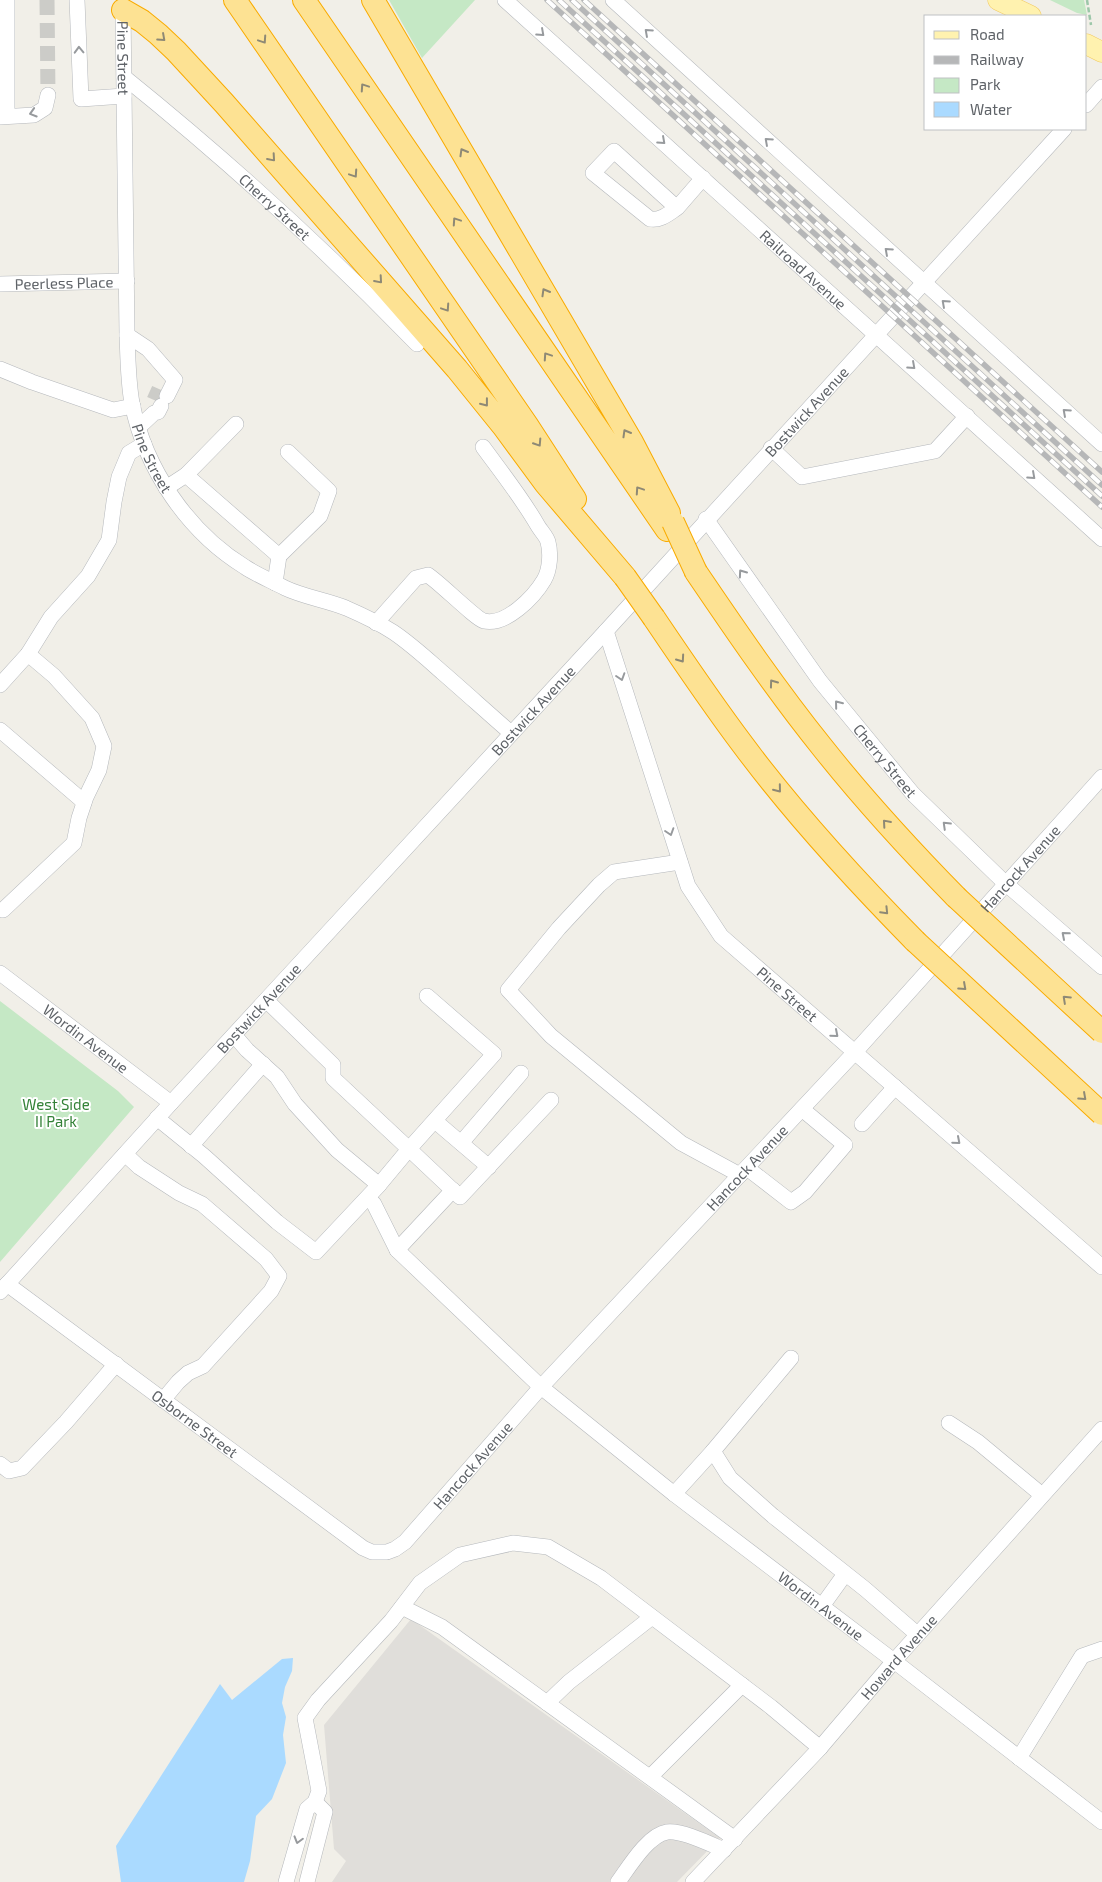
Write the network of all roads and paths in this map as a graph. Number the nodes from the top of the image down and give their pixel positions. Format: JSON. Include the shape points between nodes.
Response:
{"nodes":[{"id":1,"x":7,"y":0,"type":"edge"},
{"id":2,"x":77,"y":0,"type":"edge"},
{"id":3,"x":235,"y":0,"type":"edge"},
{"id":4,"x":304,"y":0,"type":"edge"},
{"id":5,"x":373,"y":0,"type":"edge"},
{"id":6,"x":505,"y":0,"type":"edge"},
{"id":7,"x":613,"y":0,"type":"edge"},
{"id":8,"x":998,"y":0,"type":"edge"},
{"id":9,"x":1087,"y":0,"type":"edge"},
{"id":10,"x":123,"y":5,"type":"edge"},
{"id":11,"x":1029,"y":15,"type":"edge"},
{"id":12,"x":1089,"y":34,"type":"edge"},
{"id":13,"x":1102,"y":52,"type":"edge"},
{"id":14,"x":124,"y":77,"type":"junction"},
{"id":15,"x":1102,"y":87,"type":"edge"},
{"id":16,"x":48,"y":96,"type":"tunnel mouth"},
{"id":17,"x":124,"y":96,"type":"junction"},
{"id":18,"x":1087,"y":104,"type":"edge"},
{"id":19,"x":4,"y":116,"type":"edge"},
{"id":20,"x":1063,"y":130,"type":"edge"},
{"id":21,"x":703,"y":178,"type":"junction"},
{"id":22,"x":677,"y":208,"type":"junction"},
{"id":23,"x":127,"y":281,"type":"junction"},
{"id":24,"x":0,"y":284,"type":"edge"},
{"id":25,"x":924,"y":284,"type":"junction"},
{"id":26,"x":876,"y":334,"type":"junction"},
{"id":27,"x":127,"y":335,"type":"junction"},
{"id":28,"x":417,"y":344,"type":"dead end"},
{"id":29,"x":0,"y":369,"type":"edge"},
{"id":30,"x":133,"y":406,"type":"junction"},
{"id":31,"x":967,"y":416,"type":"junction"},
{"id":32,"x":236,"y":424,"type":"dead end"},
{"id":33,"x":139,"y":427,"type":"junction"},
{"id":34,"x":144,"y":444,"type":"junction"},
{"id":35,"x":1102,"y":444,"type":"edge"},
{"id":36,"x":483,"y":447,"type":"dead end"},
{"id":37,"x":771,"y":448,"type":"junction"},
{"id":38,"x":288,"y":452,"type":"dead end"},
{"id":39,"x":186,"y":475,"type":"junction"},
{"id":40,"x":166,"y":488,"type":"junction"},
{"id":41,"x":706,"y":519,"type":"junction"},
{"id":42,"x":670,"y":526,"type":"junction"},
{"id":43,"x":1102,"y":540,"type":"edge"},
{"id":44,"x":279,"y":556,"type":"junction"},
{"id":45,"x":625,"y":577,"type":"junction"},
{"id":46,"x":275,"y":583,"type":"junction"},
{"id":47,"x":376,"y":623,"type":"junction"},
{"id":48,"x":606,"y":631,"type":"junction"},
{"id":49,"x":28,"y":654,"type":"junction"},
{"id":50,"x":0,"y":685,"type":"edge"},
{"id":51,"x":0,"y":730,"type":"edge"},
{"id":52,"x":511,"y":733,"type":"junction"},
{"id":53,"x":1102,"y":777,"type":"edge"},
{"id":54,"x":84,"y":802,"type":"junction"},
{"id":55,"x":680,"y":862,"type":"junction"},
{"id":56,"x":1005,"y":883,"type":"junction"},
{"id":57,"x":1,"y":910,"type":"edge"},
{"id":58,"x":1102,"y":968,"type":"edge"},
{"id":59,"x":0,"y":973,"type":"edge"},
{"id":60,"x":427,"y":996,"type":"dead end"},
{"id":61,"x":266,"y":1000,"type":"junction"},
{"id":62,"x":1102,"y":1032,"type":"edge"},
{"id":63,"x":234,"y":1035,"type":"junction"},
{"id":64,"x":855,"y":1052,"type":"junction"},
{"id":65,"x":263,"y":1064,"type":"junction"},
{"id":66,"x":522,"y":1072,"type":"dead end"},
{"id":67,"x":895,"y":1087,"type":"junction"},
{"id":68,"x":551,"y":1100,"type":"dead end"},
{"id":69,"x":171,"y":1102,"type":"junction"},
{"id":70,"x":802,"y":1109,"type":"junction"},
{"id":71,"x":1102,"y":1114,"type":"edge"},
{"id":72,"x":157,"y":1118,"type":"junction"},
{"id":73,"x":435,"y":1121,"type":"junction"},
{"id":74,"x":862,"y":1124,"type":"dead end"},
{"id":75,"x":461,"y":1143,"type":"junction"},
{"id":76,"x":191,"y":1146,"type":"junction"},
{"id":77,"x":409,"y":1149,"type":"junction"},
{"id":78,"x":125,"y":1154,"type":"junction"},
{"id":79,"x":489,"y":1167,"type":"junction"},
{"id":80,"x":744,"y":1172,"type":"junction"},
{"id":81,"x":379,"y":1185,"type":"junction"},
{"id":82,"x":453,"y":1190,"type":"junction"},
{"id":83,"x":368,"y":1198,"type":"junction"},
{"id":84,"x":397,"y":1250,"type":"junction"},
{"id":85,"x":1102,"y":1267,"type":"edge"},
{"id":86,"x":4,"y":1288,"type":"edge"},
{"id":87,"x":790,"y":1358,"type":"dead end"},
{"id":88,"x":116,"y":1364,"type":"junction"},
{"id":89,"x":541,"y":1387,"type":"junction"},
{"id":90,"x":163,"y":1400,"type":"junction"},
{"id":91,"x":949,"y":1423,"type":"dead end"},
{"id":92,"x":1102,"y":1430,"type":"edge"},
{"id":93,"x":713,"y":1451,"type":"junction"},
{"id":94,"x":0,"y":1464,"type":"edge"},
{"id":95,"x":674,"y":1494,"type":"junction"},
{"id":96,"x":1042,"y":1495,"type":"junction"},
{"id":97,"x":387,"y":1552,"type":"joint"},
{"id":98,"x":845,"y":1574,"type":"junction"},
{"id":99,"x":822,"y":1606,"type":"junction"},
{"id":100,"x":402,"y":1607,"type":"junction"},
{"id":101,"x":652,"y":1617,"type":"junction"},
{"id":102,"x":917,"y":1634,"type":"junction"},
{"id":103,"x":1102,"y":1649,"type":"edge"},
{"id":104,"x":894,"y":1661,"type":"junction"},
{"id":105,"x":742,"y":1685,"type":"junction"},
{"id":106,"x":546,"y":1703,"type":"junction"},
{"id":107,"x":820,"y":1748,"type":"junction"},
{"id":108,"x":1019,"y":1758,"type":"junction"},
{"id":109,"x":650,"y":1777,"type":"junction"},
{"id":110,"x":315,"y":1802,"type":"junction"},
{"id":111,"x":1102,"y":1822,"type":"edge"},
{"id":112,"x":735,"y":1839,"type":"junction"},
{"id":113,"x":724,"y":1850,"type":"junction"},
{"id":114,"x":286,"y":1882,"type":"edge"},
{"id":115,"x":307,"y":1882,"type":"edge"},
{"id":116,"x":618,"y":1882,"type":"edge"},
{"id":117,"x":693,"y":1882,"type":"edge"}],
"edges":[{"from":1,"to":19,"type":"street"},
{"from":17,"to":2,"type":"street","one_way":true,"via":[[81,99]]},
{"from":3,"to":45,"type":"highway","one_way":true,"via":[[527,426]]},
{"from":42,"to":4,"type":"highway","one_way":true},
{"from":42,"to":5,"type":"highway","one_way":true,"via":[[654,481],[632,442]]},
{"from":6,"to":21,"type":"street","name":"Railroad Avenue","one_way":true},
{"from":25,"to":7,"type":"street","one_way":true},
{"from":8,"to":11,"type":"main road"},
{"from":9,"to":12,"type":"path"},
{"from":10,"to":14,"type":"street","name":"Pine Street"},
{"from":10,"to":45,"type":"highway","one_way":true,"via":[[164,40],[224,103],[457,370],[545,483]]},
{"from":12,"to":13,"type":"main road"},
{"from":14,"to":17,"type":"street","name":"Pine Street"},
{"from":14,"to":28,"type":"street","name":"Cherry Street","via":[[290,221]]},
{"from":15,"to":18,"type":"street"},
{"from":16,"to":19,"type":"street","one_way":true,"via":[[45,108],[34,115]]},
{"from":17,"to":23,"type":"street","name":"Pine Street"},
{"from":20,"to":25,"type":"street","name":"Bostwick Avenue"},
{"from":21,"to":22,"type":"street"},
{"from":21,"to":26,"type":"street","name":"Railroad Avenue"},
{"from":22,"to":22,"type":"street","via":[[661,219],[650,219],[594,173],[614,151]]},
{"from":23,"to":24,"type":"street","name":"Peerless Place"},
{"from":23,"to":27,"type":"street","name":"Pine Street"},
{"from":25,"to":26,"type":"street","name":"Bostwick Avenue"},
{"from":35,"to":25,"type":"street","one_way":true},
{"from":26,"to":31,"type":"street","name":"Railroad Avenue","one_way":true},
{"from":26,"to":37,"type":"street","name":"Bostwick Avenue"},
{"from":27,"to":30,"type":"street","name":"Pine Street"},
{"from":27,"to":33,"type":"street","via":[[148,349],[175,380]]},
{"from":29,"to":30,"type":"street","via":[[113,410]]},
{"from":30,"to":33,"type":"street","name":"Pine Street"},
{"from":31,"to":37,"type":"street","via":[[935,452],[802,477]]},
{"from":31,"to":43,"type":"street","name":"Railroad Avenue","one_way":true},
{"from":32,"to":39,"type":"street"},
{"from":33,"to":34,"type":"street","name":"Pine Street"},
{"from":34,"to":40,"type":"street","name":"Pine Street"},
{"from":34,"to":49,"type":"street","via":[[129,453],[120,477],[109,540],[88,576],[51,617]]},
{"from":36,"to":47,"type":"street","via":[[548,542],[549,563],[545,579],[514,612],[494,622],[480,620],[440,583],[428,575],[420,576]]},
{"from":37,"to":41,"type":"street","name":"Bostwick Avenue"},
{"from":38,"to":44,"type":"street","via":[[329,490],[320,516]]},
{"from":39,"to":40,"type":"street"},
{"from":39,"to":44,"type":"street"},
{"from":40,"to":46,"type":"street","name":"Pine Street","via":[[205,536],[245,568]]},
{"from":41,"to":48,"type":"street","name":"Bostwick Avenue"},
{"from":56,"to":41,"type":"street","name":"Cherry Street","one_way":true,"via":[[913,794],[854,724],[788,638]]},
{"from":62,"to":42,"type":"highway","one_way":true,"bridge":true,"via":[[956,896],[821,747],[696,572]]},
{"from":44,"to":46,"type":"street"},
{"from":45,"to":71,"type":"highway","one_way":true,"bridge":true,"via":[[776,788],[849,873],[915,941]]},
{"from":46,"to":47,"type":"street","name":"Pine Street","via":[[346,608]]},
{"from":47,"to":52,"type":"street","name":"Pine Street","via":[[421,654]]},
{"from":48,"to":52,"type":"street","name":"Bostwick Avenue"},
{"from":48,"to":55,"type":"street","name":"Pine Street","one_way":true},
{"from":49,"to":50,"type":"street"},
{"from":49,"to":54,"type":"street","via":[[54,676],[92,718],[104,746],[99,770]]},
{"from":51,"to":54,"type":"street"},
{"from":52,"to":61,"type":"street","name":"Bostwick Avenue"},
{"from":53,"to":56,"type":"street","name":"Hancock Avenue"},
{"from":54,"to":57,"type":"street","via":[[74,843]]},
{"from":55,"to":64,"type":"street","name":"Pine Street","one_way":true,"via":[[688,886],[721,936]]},
{"from":55,"to":80,"type":"street","via":[[614,872],[559,928],[508,990],[551,1036],[681,1143]]},
{"from":58,"to":56,"type":"street","name":"Cherry Street","one_way":true},
{"from":56,"to":64,"type":"street","name":"Hancock Avenue"},
{"from":59,"to":69,"type":"street","name":"Wordin Avenue"},
{"from":60,"to":73,"type":"street","via":[[494,1054]]},
{"from":61,"to":63,"type":"street","name":"Bostwick Avenue"},
{"from":61,"to":77,"type":"street","via":[[333,1065],[333,1078]]},
{"from":63,"to":65,"type":"street"},
{"from":63,"to":69,"type":"street","name":"Bostwick Avenue"},
{"from":64,"to":67,"type":"street","name":"Pine Street"},
{"from":64,"to":70,"type":"street","name":"Hancock Avenue"},
{"from":65,"to":76,"type":"street"},
{"from":65,"to":81,"type":"street","via":[[337,1150]]},
{"from":66,"to":75,"type":"street"},
{"from":67,"to":74,"type":"street"},
{"from":67,"to":85,"type":"street","name":"Pine Street","one_way":true},
{"from":68,"to":79,"type":"street"},
{"from":69,"to":72,"type":"street","name":"Bostwick Avenue"},
{"from":70,"to":80,"type":"street","name":"Hancock Avenue"},
{"from":70,"to":80,"type":"street","via":[[845,1145],[805,1192],[791,1202]]},
{"from":72,"to":76,"type":"street"},
{"from":72,"to":78,"type":"street","name":"Bostwick Avenue"},
{"from":73,"to":75,"type":"street"},
{"from":73,"to":77,"type":"street"},
{"from":75,"to":79,"type":"street"},
{"from":76,"to":83,"type":"street","via":[[316,1252]]},
{"from":77,"to":81,"type":"street"},
{"from":77,"to":82,"type":"street"},
{"from":78,"to":86,"type":"street","name":"Bostwick Avenue"},
{"from":78,"to":90,"type":"street","via":[[179,1193],[202,1204],[266,1259],[279,1276],[272,1291],[203,1366],[183,1378]]},
{"from":79,"to":82,"type":"street","via":[[460,1196]]},
{"from":80,"to":89,"type":"street","name":"Hancock Avenue"},
{"from":81,"to":83,"type":"street"},
{"from":82,"to":84,"type":"street"},
{"from":83,"to":84,"type":"street","name":"Wordin Avenue"},
{"from":84,"to":89,"type":"street","name":"Wordin Avenue"},
{"from":86,"to":88,"type":"street","name":"Osborne Street"},
{"from":87,"to":93,"type":"street"},
{"from":88,"to":90,"type":"street","name":"Osborne Street"},
{"from":88,"to":94,"type":"street","via":[[22,1468],[9,1471]]},
{"from":89,"to":95,"type":"street","name":"Wordin Avenue"},
{"from":89,"to":97,"type":"street","name":"Hancock Avenue","via":[[405,1542]]},
{"from":90,"to":97,"type":"street","name":"Osborne Street","via":[[363,1548]]},
{"from":91,"to":96,"type":"street","via":[[978,1442]]},
{"from":92,"to":96,"type":"street","name":"Howard Avenue"},
{"from":93,"to":95,"type":"street"},
{"from":93,"to":98,"type":"street","via":[[730,1478]]},
{"from":95,"to":99,"type":"street","name":"Wordin Avenue"},
{"from":96,"to":102,"type":"street","name":"Howard Avenue"},
{"from":98,"to":99,"type":"street"},
{"from":98,"to":102,"type":"street"},
{"from":99,"to":104,"type":"street","name":"Wordin Avenue"},
{"from":100,"to":101,"type":"street","via":[[420,1583],[460,1555],[513,1543],[548,1547],[600,1578]]},
{"from":100,"to":106,"type":"street","via":[[442,1627]]},
{"from":100,"to":110,"type":"street","via":[[305,1718],[318,1791]]},
{"from":101,"to":105,"type":"street"},
{"from":101,"to":106,"type":"street"},
{"from":102,"to":104,"type":"street","name":"Howard Avenue"},
{"from":103,"to":108,"type":"street","via":[[1082,1656]]},
{"from":104,"to":107,"type":"street","name":"Howard Avenue"},
{"from":104,"to":108,"type":"street","name":"Wordin Avenue"},
{"from":105,"to":107,"type":"street"},
{"from":105,"to":109,"type":"street"},
{"from":106,"to":109,"type":"street"},
{"from":107,"to":112,"type":"street","name":"Howard Avenue"},
{"from":108,"to":111,"type":"street","name":"Wordin Avenue"},
{"from":109,"to":112,"type":"street"},
{"from":110,"to":114,"type":"street","one_way":true,"via":[[307,1809]]},
{"from":110,"to":115,"type":"street","via":[[324,1812]]},
{"from":112,"to":113,"type":"street","name":"Howard Avenue"},
{"from":113,"to":116,"type":"street","via":[[691,1836],[667,1832],[647,1843]]},
{"from":113,"to":117,"type":"street","name":"Howard Avenue"}]}
